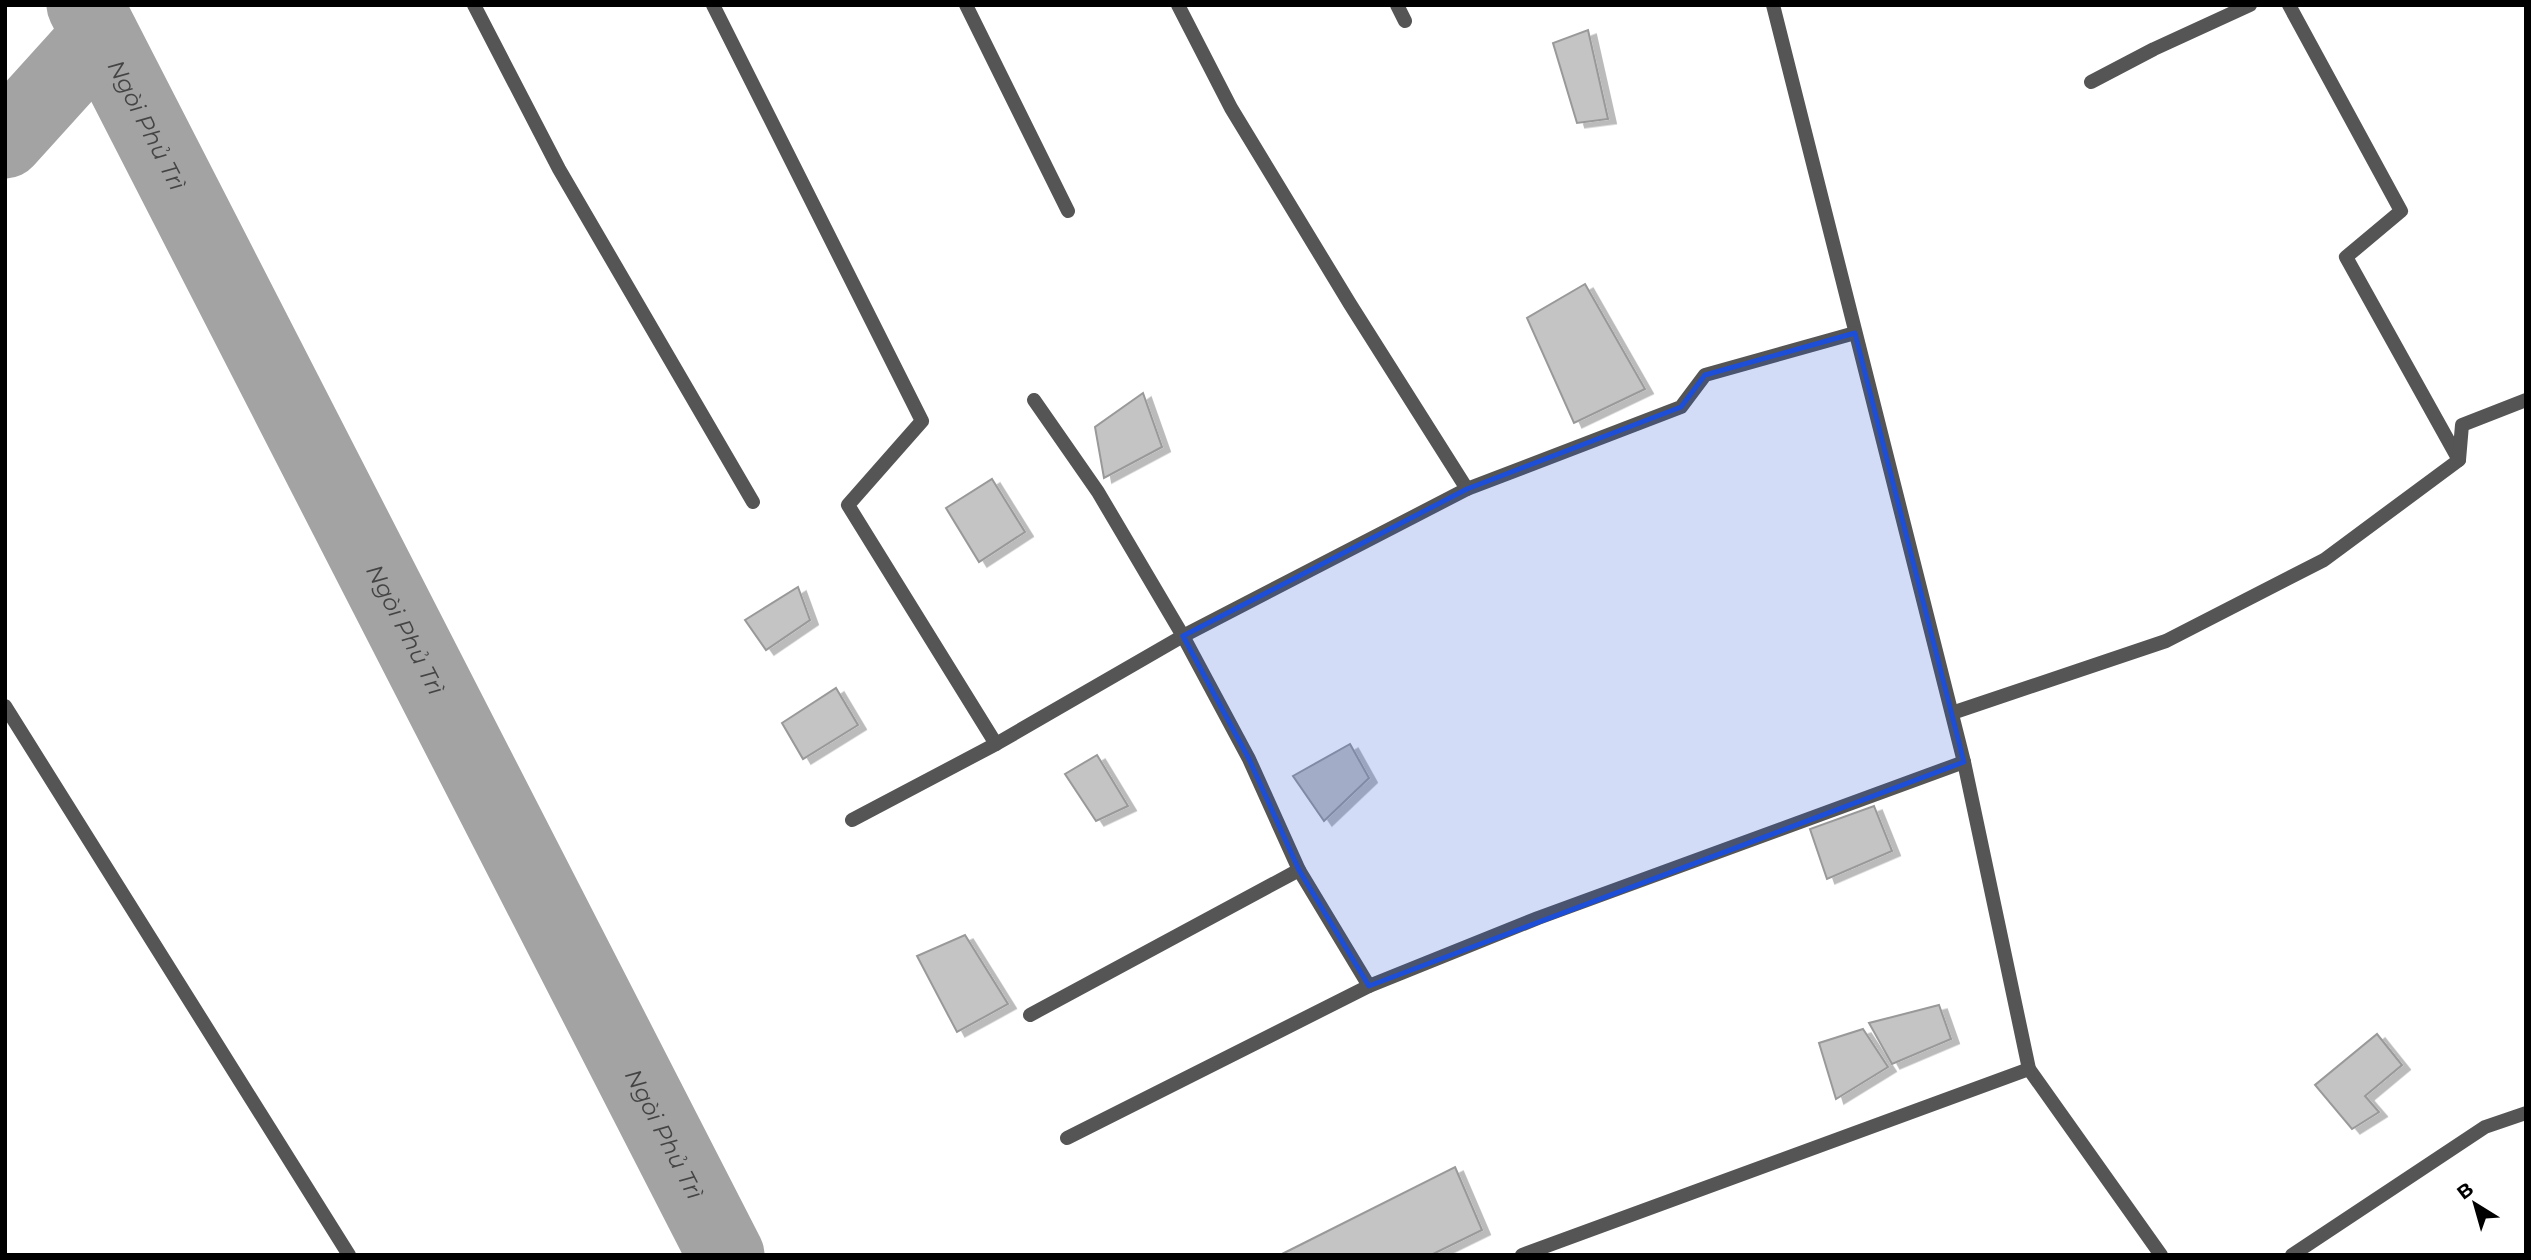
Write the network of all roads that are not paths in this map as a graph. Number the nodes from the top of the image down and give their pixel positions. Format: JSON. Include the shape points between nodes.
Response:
{"nodes":[{"id":1,"x":474,"y":5,"type":"edge"},
{"id":2,"x":713,"y":5,"type":"edge"},
{"id":3,"x":966,"y":5,"type":"edge"},
{"id":4,"x":1178,"y":5,"type":"edge"},
{"id":5,"x":1397,"y":5,"type":"edge"},
{"id":6,"x":1773,"y":5,"type":"edge"},
{"id":7,"x":2249,"y":5,"type":"edge"},
{"id":8,"x":2289,"y":5,"type":"edge"},
{"id":9,"x":1405,"y":21,"type":"dead end"},
{"id":10,"x":2091,"y":82,"type":"dead end"},
{"id":11,"x":1068,"y":211,"type":"dead end"},
{"id":12,"x":1855,"y":333,"type":"junction"},
{"id":13,"x":1034,"y":400,"type":"dead end"},
{"id":14,"x":2526,"y":400,"type":"edge"},
{"id":15,"x":2459,"y":460,"type":"junction"},
{"id":16,"x":1467,"y":489,"type":"junction"},
{"id":17,"x":753,"y":502,"type":"dead end"},
{"id":18,"x":1184,"y":636,"type":"junction"},
{"id":19,"x":5,"y":706,"type":"edge"},
{"id":20,"x":1952,"y":713,"type":"junction"},
{"id":21,"x":996,"y":744,"type":"junction"},
{"id":22,"x":1964,"y":762,"type":"junction"},
{"id":23,"x":852,"y":820,"type":"dead end"},
{"id":24,"x":1299,"y":870,"type":"junction"},
{"id":25,"x":1369,"y":986,"type":"junction"},
{"id":26,"x":1030,"y":1015,"type":"dead end"},
{"id":27,"x":2029,"y":1069,"type":"junction"},
{"id":28,"x":2526,"y":1113,"type":"edge"},
{"id":29,"x":1067,"y":1138,"type":"dead end"},
{"id":30,"x":349,"y":1255,"type":"edge"},
{"id":31,"x":1522,"y":1255,"type":"edge"},
{"id":32,"x":2161,"y":1255,"type":"edge"},
{"id":33,"x":2292,"y":1255,"type":"edge"}],
"edges":[{"from":1,"to":17,"type":"street","via":[[559,169]]},
{"from":2,"to":21,"type":"street","via":[[922,421],[848,505]]},
{"from":3,"to":11,"type":"street"},
{"from":4,"to":16,"type":"street","via":[[1231,108]]},
{"from":5,"to":9,"type":"street"},
{"from":6,"to":12,"type":"street"},
{"from":7,"to":10,"type":"street"},
{"from":8,"to":15,"type":"street","via":[[2401,211],[2346,257]]},
{"from":12,"to":16,"type":"street","via":[[1704,375],[1681,407]]},
{"from":12,"to":20,"type":"street"},
{"from":13,"to":18,"type":"street","via":[[1098,492]]},
{"from":14,"to":15,"type":"street","via":[[2462,425]]},
{"from":15,"to":20,"type":"street","via":[[2324,560],[2166,641]]},
{"from":16,"to":18,"type":"street"},
{"from":18,"to":21,"type":"street"},
{"from":18,"to":24,"type":"street","via":[[1249,759]]},
{"from":19,"to":30,"type":"street"},
{"from":20,"to":22,"type":"street"},
{"from":21,"to":23,"type":"street"},
{"from":22,"to":25,"type":"street","via":[[1538,918]]},
{"from":22,"to":27,"type":"street"},
{"from":24,"to":25,"type":"street"},
{"from":24,"to":26,"type":"street"},
{"from":25,"to":29,"type":"street"},
{"from":27,"to":31,"type":"street"},
{"from":27,"to":32,"type":"street"},
{"from":28,"to":33,"type":"street","via":[[2485,1127]]}]}
